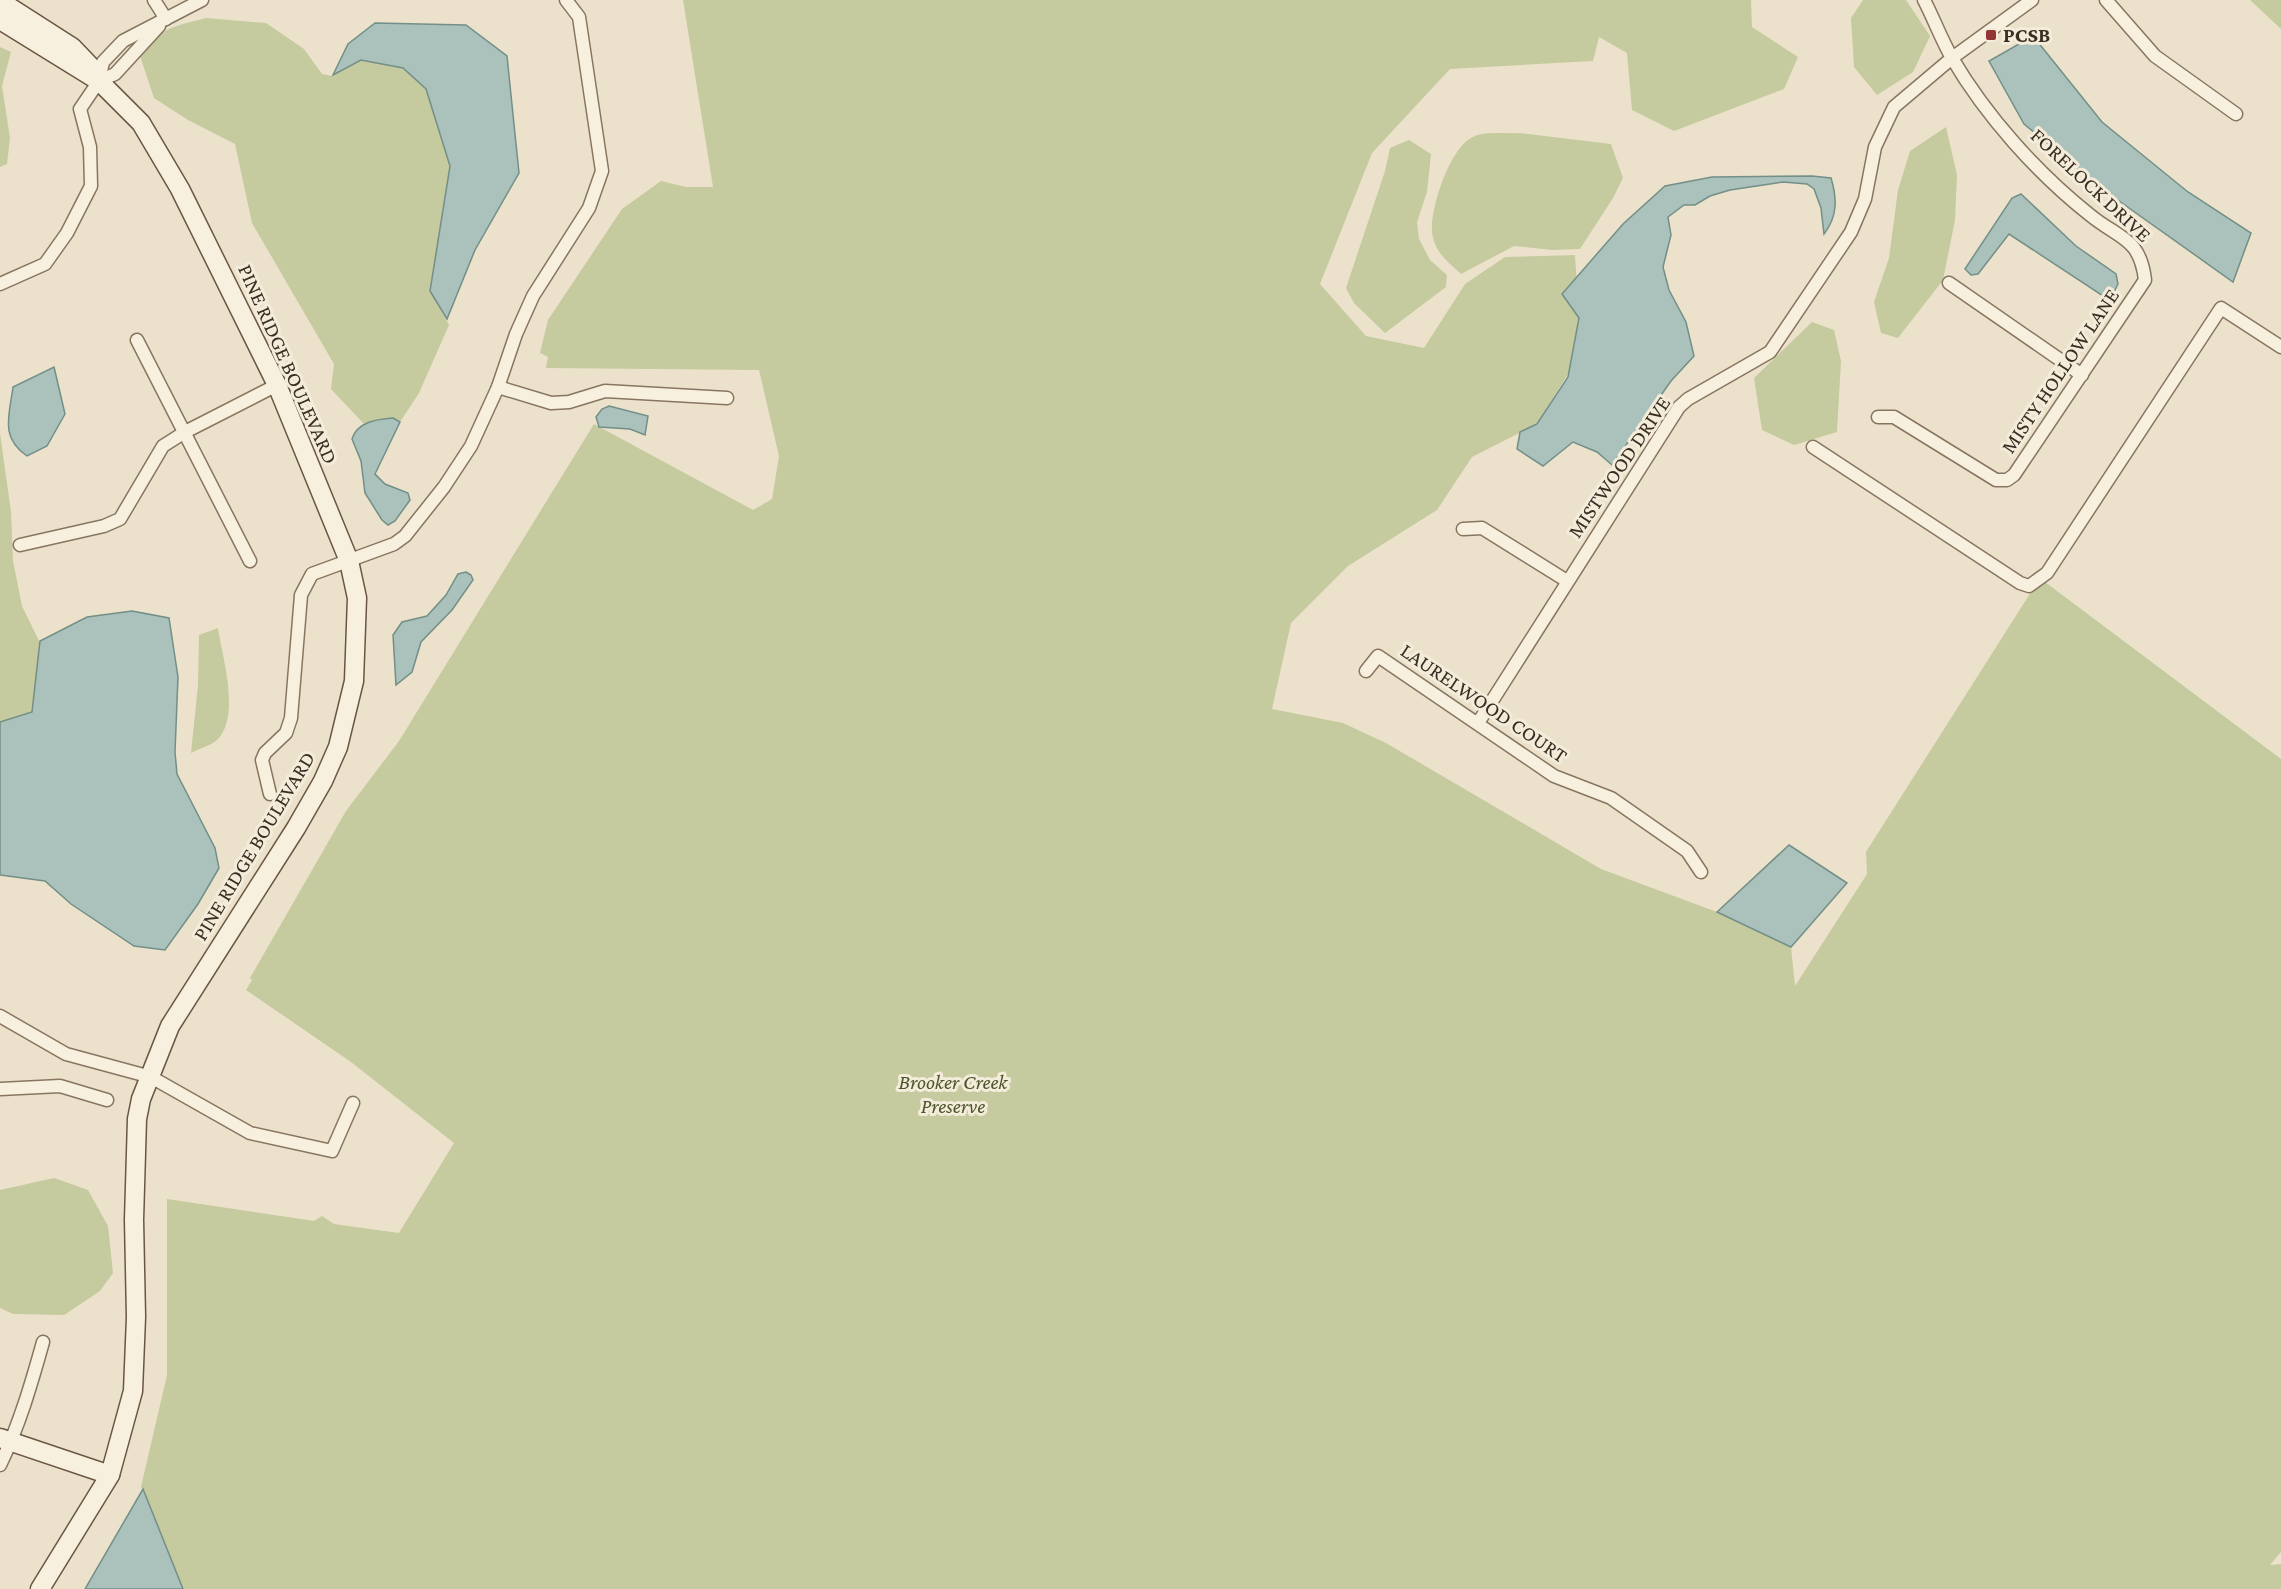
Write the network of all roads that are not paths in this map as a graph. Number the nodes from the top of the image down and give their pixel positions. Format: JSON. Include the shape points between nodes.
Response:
{"nodes":[{"id":1,"x":154,"y":0,"type":"edge"},
{"id":2,"x":202,"y":0,"type":"edge"},
{"id":3,"x":566,"y":0,"type":"edge"},
{"id":4,"x":1924,"y":0,"type":"edge"},
{"id":5,"x":2032,"y":0,"type":"edge"},
{"id":6,"x":2106,"y":0,"type":"edge"},
{"id":7,"x":0,"y":1,"type":"edge"},
{"id":8,"x":166,"y":19,"type":"junction"},
{"id":9,"x":0,"y":20,"type":"edge"},
{"id":10,"x":1952,"y":58,"type":"junction"},
{"id":11,"x":99,"y":81,"type":"junction"},
{"id":12,"x":2236,"y":114,"type":"dead end"},
{"id":13,"x":2145,"y":280,"type":"joint"},
{"id":14,"x":1949,"y":283,"type":"dead end"},
{"id":15,"x":0,"y":284,"type":"edge"},
{"id":16,"x":137,"y":339,"type":"dead end"},
{"id":17,"x":2281,"y":347,"type":"edge"},
{"id":18,"x":2082,"y":375,"type":"junction"},
{"id":19,"x":277,"y":385,"type":"junction"},
{"id":20,"x":498,"y":387,"type":"junction"},
{"id":21,"x":728,"y":398,"type":"dead end"},
{"id":22,"x":1878,"y":417,"type":"dead end"},
{"id":23,"x":185,"y":432,"type":"junction"},
{"id":24,"x":1813,"y":447,"type":"dead end"},
{"id":25,"x":1463,"y":529,"type":"dead end"},
{"id":26,"x":20,"y":545,"type":"dead end"},
{"id":27,"x":250,"y":561,"type":"dead end"},
{"id":28,"x":349,"y":561,"type":"junction"},
{"id":29,"x":1567,"y":581,"type":"junction"},
{"id":30,"x":1366,"y":671,"type":"dead end"},
{"id":31,"x":1478,"y":723,"type":"junction"},
{"id":32,"x":270,"y":794,"type":"dead end"},
{"id":33,"x":1701,"y":872,"type":"dead end"},
{"id":34,"x":0,"y":1016,"type":"edge"},
{"id":35,"x":151,"y":1077,"type":"junction"},
{"id":36,"x":0,"y":1089,"type":"edge"},
{"id":37,"x":106,"y":1100,"type":"dead end"},
{"id":38,"x":353,"y":1103,"type":"dead end"},
{"id":39,"x":43,"y":1342,"type":"dead end"},
{"id":40,"x":4,"y":1440,"type":"edge"},
{"id":41,"x":0,"y":1465,"type":"edge"},
{"id":42,"x":110,"y":1474,"type":"junction"},
{"id":43,"x":40,"y":1589,"type":"edge"}],
"edges":[{"from":1,"to":8,"type":"street"},
{"from":2,"to":8,"type":"street"},
{"from":3,"to":20,"type":"street","via":[[579,17],[602,171],[589,208],[533,296]]},
{"from":4,"to":10,"type":"street","name":"FORELOCK DRIVE"},
{"from":5,"to":10,"type":"street","name":"MISTWOOD DRIVE"},
{"from":6,"to":12,"type":"street","via":[[2155,56]]},
{"from":7,"to":11,"type":"street","name":"PINE RIDGE BOULEVARD","via":[[72,48],[90,63]]},
{"from":8,"to":11,"type":"street","via":[[123,40],[103,62]]},
{"from":9,"to":11,"type":"street","name":"PINE RIDGE BOULEVARD"},
{"from":10,"to":13,"type":"street","name":"FORELOCK DRIVE","via":[[2000,126],[2052,182],[2090,215],[2131,242],[2143,260]]},
{"from":10,"to":29,"type":"street","name":"MISTWOOD DRIVE","via":[[1894,106],[1875,147],[1865,199],[1851,232],[1770,352],[1679,407]]},
{"from":11,"to":15,"type":"street","via":[[80,109],[90,147],[91,186],[67,233],[45,264]]},
{"from":11,"to":19,"type":"street","name":"PINE RIDGE BOULEVARD","via":[[141,123],[180,189]]},
{"from":13,"to":18,"type":"street","name":"MISTY HOLLOW LANE"},
{"from":14,"to":18,"type":"street"},
{"from":16,"to":23,"type":"street"},
{"from":17,"to":24,"type":"street","via":[[2221,308],[2047,573],[2029,586]]},
{"from":18,"to":22,"type":"street","name":"MISTY HOLLOW LANE","via":[[2007,480],[1996,480],[1894,417]]},
{"from":19,"to":23,"type":"street"},
{"from":19,"to":28,"type":"street","name":"PINE RIDGE BOULEVARD"},
{"from":20,"to":21,"type":"street","via":[[551,404],[605,391]]},
{"from":20,"to":28,"type":"street","via":[[471,446],[405,536]]},
{"from":23,"to":26,"type":"street","via":[[163,446],[120,519]]},
{"from":23,"to":27,"type":"street"},
{"from":25,"to":29,"type":"street","via":[[1482,528]]},
{"from":28,"to":32,"type":"street","via":[[312,574],[301,595],[291,718],[286,733],[262,760]]},
{"from":28,"to":35,"type":"street","name":"PINE RIDGE BOULEVARD","via":[[357,598],[357,652],[338,747],[296,828],[170,1026]]},
{"from":29,"to":31,"type":"street","name":"MISTWOOD DRIVE"},
{"from":30,"to":31,"type":"street","name":"LAURELWOOD COURT","via":[[1378,656]]},
{"from":31,"to":33,"type":"street","name":"LAURELWOOD COURT","via":[[1554,776],[1611,798],[1687,851]]},
{"from":34,"to":35,"type":"street","via":[[66,1054]]},
{"from":35,"to":38,"type":"street","via":[[250,1133],[332,1151]]},
{"from":35,"to":42,"type":"street","name":"PINE RIDGE BOULEVARD","via":[[137,1119],[133,1391]]},
{"from":36,"to":37,"type":"street","via":[[60,1086]]},
{"from":39,"to":40,"type":"street","via":[[20,1422]]},
{"from":40,"to":41,"type":"street"},
{"from":40,"to":42,"type":"street"},
{"from":42,"to":43,"type":"street","name":"PINE RIDGE BOULEVARD"}]}
